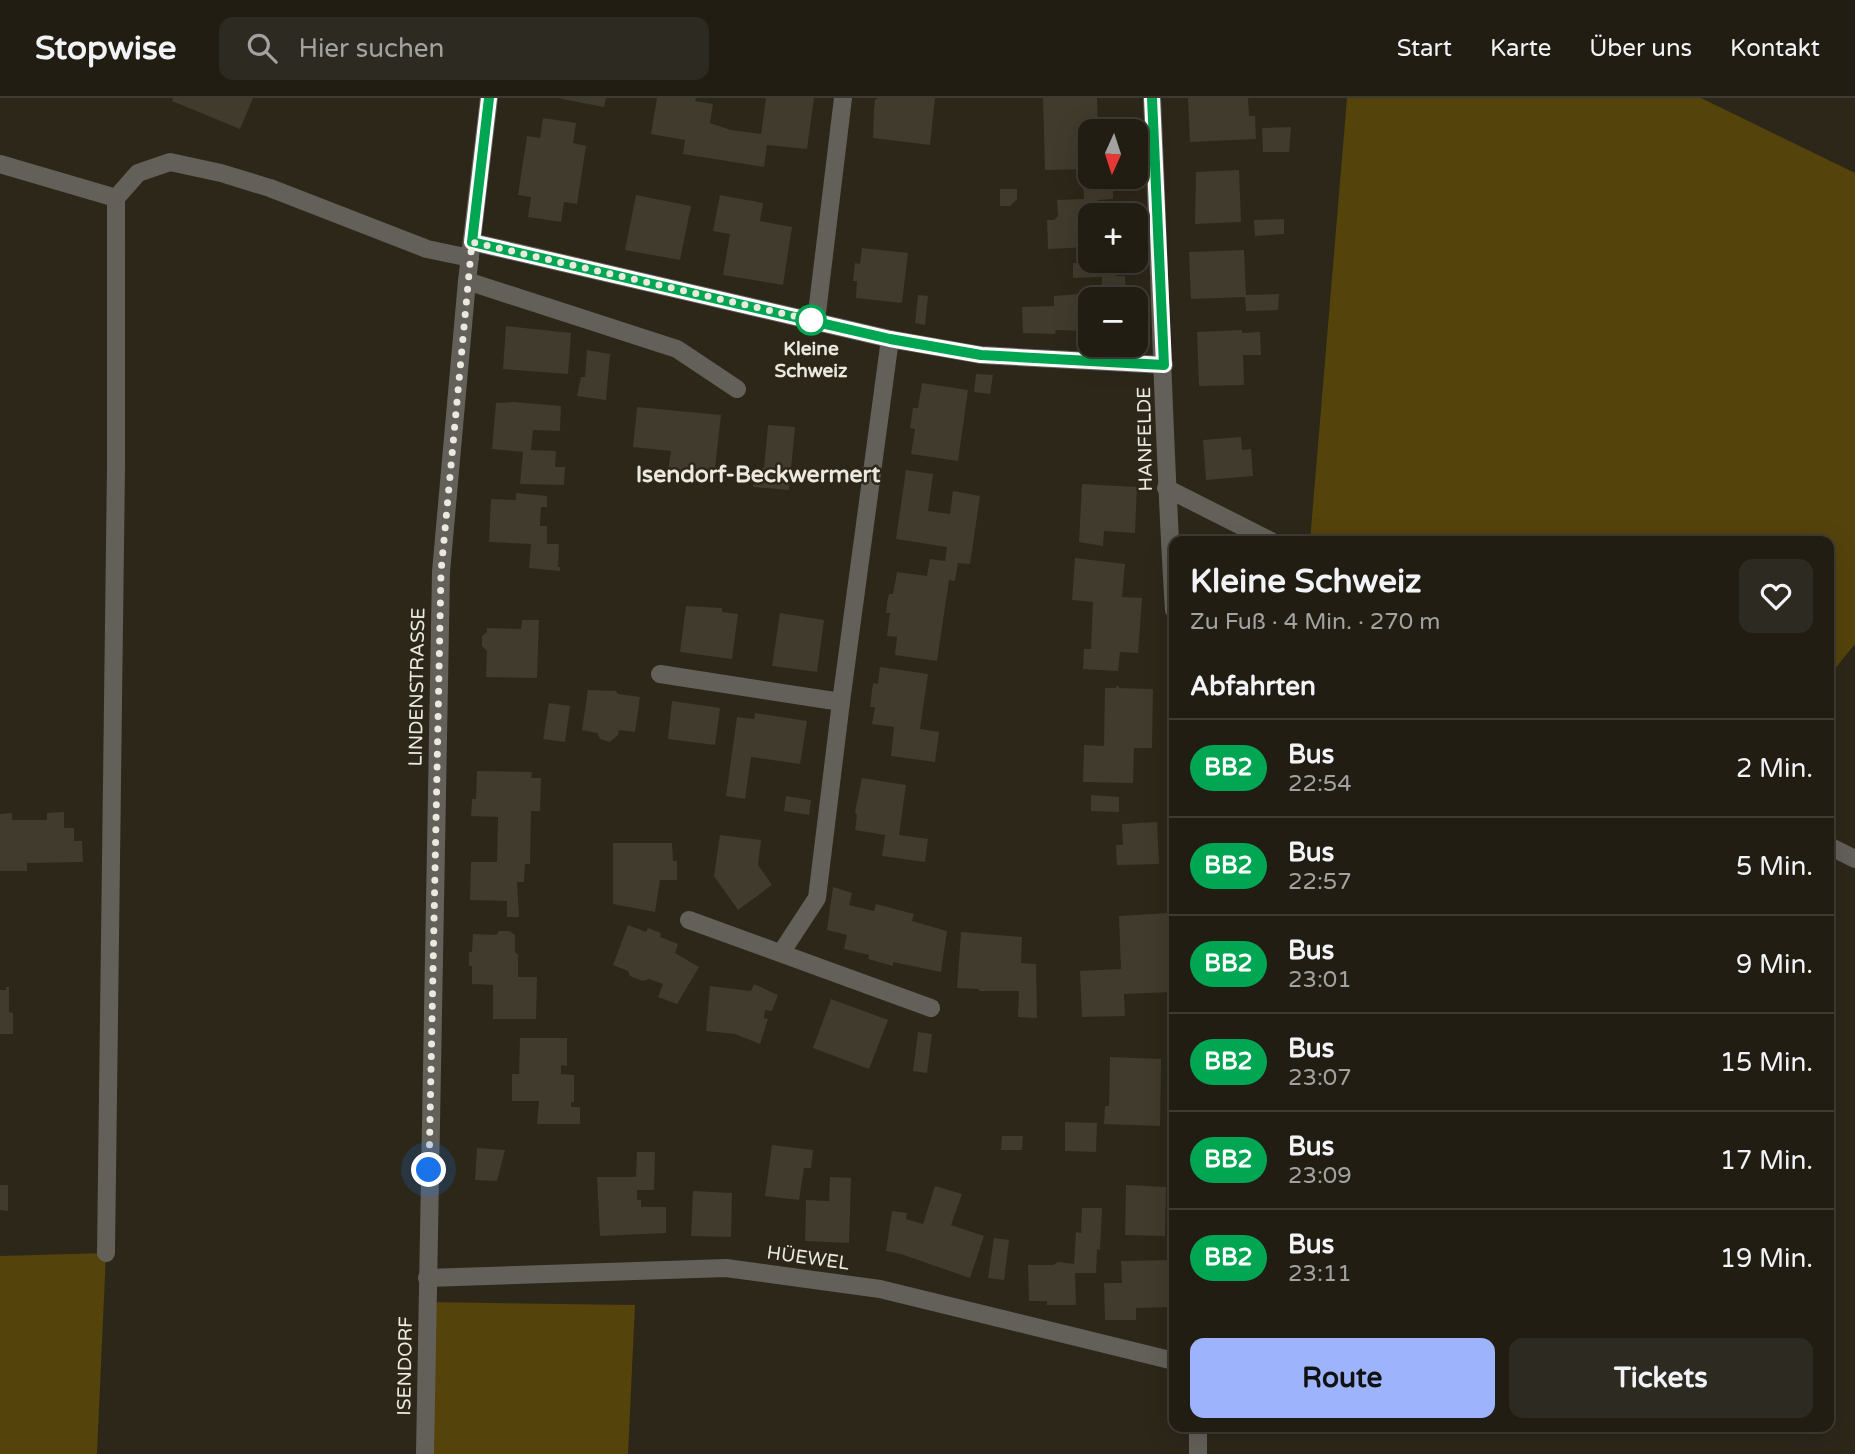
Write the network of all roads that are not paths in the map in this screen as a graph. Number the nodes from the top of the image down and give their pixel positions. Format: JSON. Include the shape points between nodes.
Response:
{"nodes":[{"id":1,"x":489,"y":98,"type":"edge"},
{"id":2,"x":843,"y":98,"type":"edge"},
{"id":3,"x":1152,"y":98,"type":"edge"},
{"id":4,"x":0,"y":164,"type":"edge"},
{"id":5,"x":116,"y":198,"type":"junction"},
{"id":6,"x":471,"y":250,"type":"junction"},
{"id":7,"x":467,"y":281,"type":"junction"},
{"id":8,"x":816,"y":321,"type":"junction"},
{"id":9,"x":890,"y":339,"type":"junction"},
{"id":10,"x":1164,"y":365,"type":"junction"},
{"id":11,"x":737,"y":389,"type":"dead end"},
{"id":12,"x":1167,"y":488,"type":"junction"},
{"id":13,"x":1170,"y":536,"type":"edge"},
{"id":14,"x":1261,"y":536,"type":"edge"},
{"id":15,"x":660,"y":674,"type":"dead end"},
{"id":16,"x":841,"y":702,"type":"junction"},
{"id":17,"x":1834,"y":848,"type":"edge"},
{"id":18,"x":1855,"y":859,"type":"edge"},
{"id":19,"x":690,"y":920,"type":"dead end"},
{"id":20,"x":781,"y":953,"type":"junction"},
{"id":21,"x":931,"y":1007,"type":"dead end"},
{"id":22,"x":106,"y":1254,"type":"dead end"},
{"id":23,"x":428,"y":1278,"type":"junction"},
{"id":24,"x":1169,"y":1360,"type":"edge"},
{"id":25,"x":1198,"y":1432,"type":"edge"},
{"id":26,"x":425,"y":1454,"type":"edge"},
{"id":27,"x":1198,"y":1454,"type":"edge"}],
"edges":[{"from":1,"to":6,"type":"street","name":"LINDENSTRASSE"},
{"from":2,"to":8,"type":"street"},
{"from":3,"to":10,"type":"street","name":"HANFELDE"},
{"from":4,"to":5,"type":"street"},
{"from":5,"to":6,"type":"street","via":[[138,173],[170,162],[270,188],[427,249]]},
{"from":5,"to":22,"type":"street"},
{"from":6,"to":7,"type":"street","name":"LINDENSTRASSE"},
{"from":6,"to":8,"type":"street"},
{"from":7,"to":11,"type":"street","via":[[677,349]]},
{"from":7,"to":23,"type":"street","name":"LINDENSTRASSE","via":[[441,572]]},
{"from":8,"to":9,"type":"street"},
{"from":9,"to":10,"type":"street","via":[[981,355]]},
{"from":9,"to":16,"type":"street"},
{"from":10,"to":12,"type":"street","name":"HANFELDE"},
{"from":12,"to":13,"type":"street","name":"HANFELDE"},
{"from":12,"to":14,"type":"street"},
{"from":15,"to":16,"type":"street"},
{"from":16,"to":20,"type":"street","via":[[817,898]]},
{"from":17,"to":18,"type":"street"},
{"from":19,"to":20,"type":"street"},
{"from":20,"to":21,"type":"street"},
{"from":23,"to":24,"type":"street","name":"HÜEWEL","via":[[726,1268],[880,1289]]},
{"from":23,"to":26,"type":"street","name":"ISENDORF"},
{"from":25,"to":27,"type":"street"}]}
